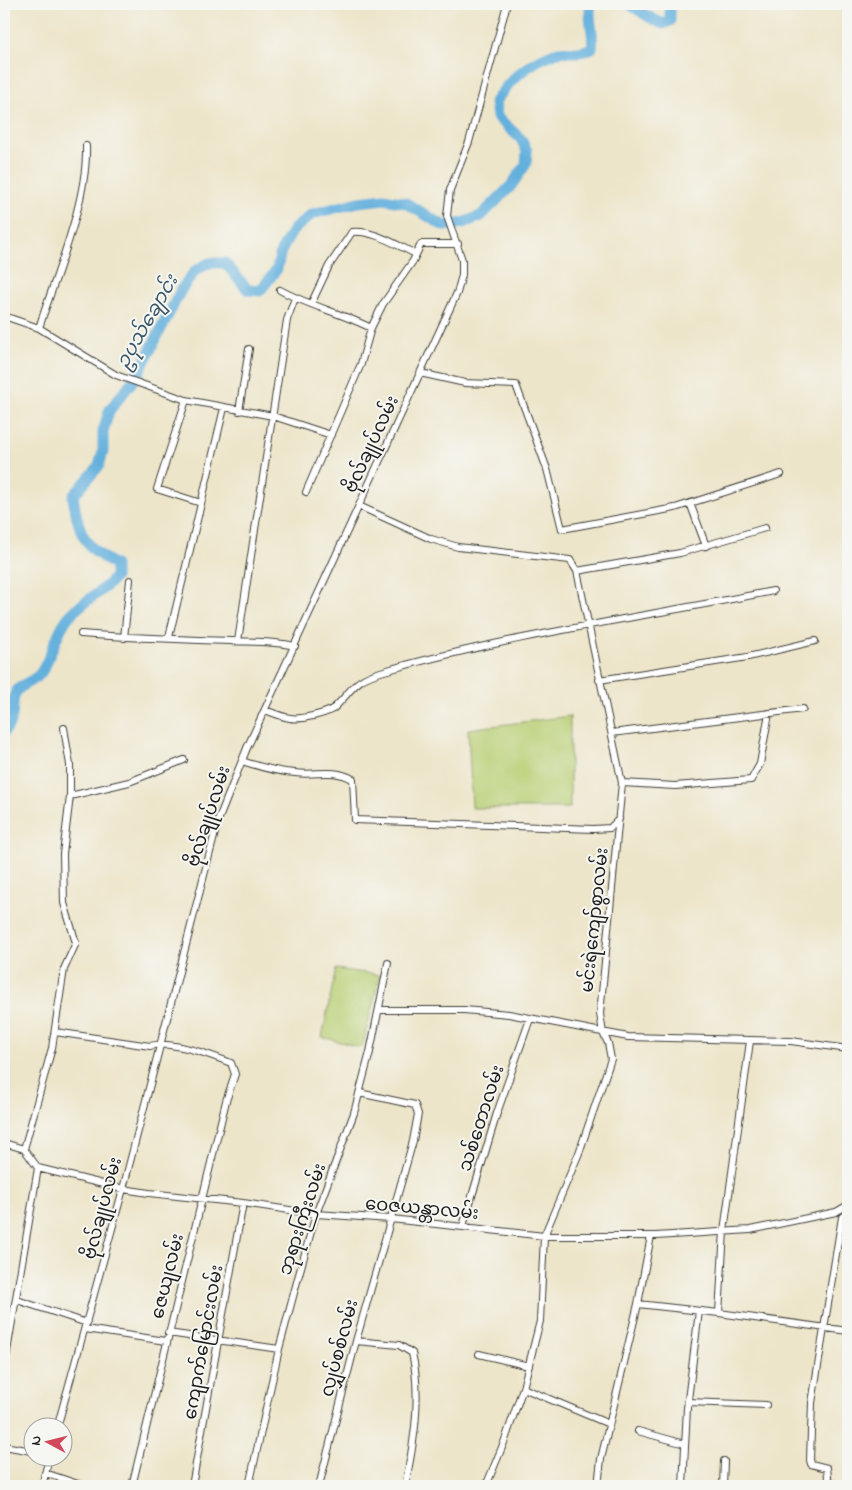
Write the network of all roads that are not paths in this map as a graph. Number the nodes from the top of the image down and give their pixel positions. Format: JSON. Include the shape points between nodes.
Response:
{"nodes":[{"id":1,"x":507,"y":4,"type":"edge"},
{"id":2,"x":86,"y":146,"type":"dead end"},
{"id":3,"x":458,"y":244,"type":"junction"},
{"id":4,"x":416,"y":254,"type":"junction"},
{"id":5,"x":280,"y":290,"type":"dead end"},
{"id":6,"x":295,"y":298,"type":"junction"},
{"id":7,"x":311,"y":304,"type":"junction"},
{"id":8,"x":4,"y":316,"type":"edge"},
{"id":9,"x":39,"y":328,"type":"junction"},
{"id":10,"x":372,"y":328,"type":"junction"},
{"id":11,"x":249,"y":349,"type":"dead end"},
{"id":12,"x":420,"y":373,"type":"junction"},
{"id":13,"x":186,"y":400,"type":"junction"},
{"id":14,"x":224,"y":408,"type":"junction"},
{"id":15,"x":239,"y":411,"type":"junction"},
{"id":16,"x":273,"y":416,"type":"junction"},
{"id":17,"x":330,"y":435,"type":"junction"},
{"id":18,"x":781,"y":474,"type":"dead end"},
{"id":19,"x":306,"y":492,"type":"dead end"},
{"id":20,"x":201,"y":503,"type":"junction"},
{"id":21,"x":690,"y":503,"type":"junction"},
{"id":22,"x":359,"y":506,"type":"junction"},
{"id":23,"x":765,"y":528,"type":"dead end"},
{"id":24,"x":706,"y":546,"type":"junction"},
{"id":25,"x":577,"y":571,"type":"junction"},
{"id":26,"x":130,"y":580,"type":"dead end"},
{"id":27,"x":773,"y":591,"type":"dead end"},
{"id":28,"x":587,"y":624,"type":"junction"},
{"id":29,"x":81,"y":634,"type":"dead end"},
{"id":30,"x":168,"y":637,"type":"junction"},
{"id":31,"x":124,"y":638,"type":"junction"},
{"id":32,"x":238,"y":641,"type":"junction"},
{"id":33,"x":815,"y":642,"type":"dead end"},
{"id":34,"x":294,"y":646,"type":"junction"},
{"id":35,"x":599,"y":680,"type":"junction"},
{"id":36,"x":803,"y":708,"type":"dead end"},
{"id":37,"x":265,"y":710,"type":"junction"},
{"id":38,"x":769,"y":713,"type":"junction"},
{"id":39,"x":64,"y":728,"type":"dead end"},
{"id":40,"x":612,"y":734,"type":"junction"},
{"id":41,"x":184,"y":760,"type":"dead end"},
{"id":42,"x":242,"y":761,"type":"junction"},
{"id":43,"x":622,"y":783,"type":"junction"},
{"id":44,"x":70,"y":796,"type":"junction"},
{"id":45,"x":619,"y":820,"type":"junction"},
{"id":46,"x":388,"y":963,"type":"dead end"},
{"id":47,"x":379,"y":1010,"type":"junction"},
{"id":48,"x":530,"y":1019,"type":"junction"},
{"id":49,"x":55,"y":1032,"type":"junction"},
{"id":50,"x":603,"y":1033,"type":"junction"},
{"id":51,"x":750,"y":1041,"type":"junction"},
{"id":52,"x":160,"y":1043,"type":"junction"},
{"id":53,"x":848,"y":1049,"type":"edge"},
{"id":54,"x":359,"y":1093,"type":"junction"},
{"id":55,"x":4,"y":1143,"type":"edge"},
{"id":56,"x":24,"y":1149,"type":"junction"},
{"id":57,"x":38,"y":1168,"type":"junction"},
{"id":58,"x":123,"y":1189,"type":"junction"},
{"id":59,"x":203,"y":1198,"type":"junction"},
{"id":60,"x":243,"y":1203,"type":"junction"},
{"id":61,"x":848,"y":1205,"type":"edge"},
{"id":62,"x":848,"y":1213,"type":"edge"},
{"id":63,"x":316,"y":1214,"type":"junction"},
{"id":64,"x":391,"y":1219,"type":"junction"},
{"id":65,"x":463,"y":1226,"type":"junction"},
{"id":66,"x":724,"y":1231,"type":"junction"},
{"id":67,"x":544,"y":1236,"type":"junction"},
{"id":68,"x":651,"y":1236,"type":"junction"},
{"id":69,"x":17,"y":1300,"type":"junction"},
{"id":70,"x":638,"y":1304,"type":"junction"},
{"id":71,"x":699,"y":1311,"type":"junction"},
{"id":72,"x":719,"y":1313,"type":"junction"},
{"id":73,"x":86,"y":1326,"type":"junction"},
{"id":74,"x":825,"y":1328,"type":"junction"},
{"id":75,"x":848,"y":1331,"type":"edge"},
{"id":76,"x":168,"y":1333,"type":"junction"},
{"id":77,"x":220,"y":1339,"type":"junction"},
{"id":78,"x":166,"y":1341,"type":"junction"},
{"id":79,"x":356,"y":1341,"type":"junction"},
{"id":80,"x":279,"y":1349,"type":"junction"},
{"id":81,"x":479,"y":1354,"type":"dead end"},
{"id":82,"x":528,"y":1366,"type":"junction"},
{"id":83,"x":4,"y":1369,"type":"edge"},
{"id":84,"x":523,"y":1388,"type":"junction"},
{"id":85,"x":688,"y":1402,"type":"junction"},
{"id":86,"x":766,"y":1405,"type":"dead end"},
{"id":87,"x":60,"y":1418,"type":"edge"},
{"id":88,"x":609,"y":1424,"type":"junction"},
{"id":89,"x":638,"y":1431,"type":"dead end"},
{"id":90,"x":685,"y":1444,"type":"junction"},
{"id":91,"x":4,"y":1446,"type":"edge"},
{"id":92,"x":22,"y":1449,"type":"edge"},
{"id":93,"x":724,"y":1461,"type":"dead end"},
{"id":94,"x":46,"y":1468,"type":"edge"},
{"id":95,"x":45,"y":1474,"type":"junction"},
{"id":96,"x":42,"y":1486,"type":"edge"},
{"id":97,"x":84,"y":1486,"type":"edge"},
{"id":98,"x":132,"y":1486,"type":"edge"},
{"id":99,"x":192,"y":1486,"type":"edge"},
{"id":100,"x":249,"y":1486,"type":"edge"},
{"id":101,"x":319,"y":1486,"type":"edge"},
{"id":102,"x":405,"y":1486,"type":"edge"},
{"id":103,"x":486,"y":1486,"type":"edge"},
{"id":104,"x":598,"y":1486,"type":"edge"},
{"id":105,"x":683,"y":1486,"type":"edge"},
{"id":106,"x":723,"y":1486,"type":"edge"},
{"id":107,"x":829,"y":1486,"type":"edge"}],
"edges":[{"from":1,"to":3,"type":"street","name":"ဗိုလ်ချုပ်လမ်း","via":[[469,142],[450,190],[448,216]]},
{"from":2,"to":9,"type":"street","via":[[87,163],[76,213]]},
{"from":3,"to":4,"type":"street","via":[[421,244]]},
{"from":3,"to":12,"type":"street","name":"ဗိုလ်ချုပ်လမ်း","via":[[462,260],[460,280],[452,306]]},
{"from":4,"to":7,"type":"street","via":[[358,231],[352,232]]},
{"from":4,"to":10,"type":"street"},
{"from":5,"to":6,"type":"street"},
{"from":6,"to":7,"type":"street"},
{"from":6,"to":16,"type":"street","via":[[287,320]]},
{"from":7,"to":10,"type":"street"},
{"from":8,"to":9,"type":"street"},
{"from":9,"to":13,"type":"street","via":[[116,375]]},
{"from":10,"to":17,"type":"street","via":[[361,364]]},
{"from":11,"to":15,"type":"street"},
{"from":12,"to":21,"type":"street","via":[[464,383],[516,385],[547,469],[562,529]]},
{"from":12,"to":22,"type":"street","name":"ဗိုလ်ချုပ်လမ်း"},
{"from":13,"to":14,"type":"street"},
{"from":13,"to":20,"type":"street","via":[[157,489]]},
{"from":14,"to":15,"type":"street"},
{"from":14,"to":20,"type":"street"},
{"from":15,"to":16,"type":"street"},
{"from":16,"to":17,"type":"street"},
{"from":16,"to":32,"type":"street"},
{"from":17,"to":19,"type":"street"},
{"from":18,"to":21,"type":"street"},
{"from":20,"to":30,"type":"street"},
{"from":21,"to":24,"type":"street"},
{"from":22,"to":25,"type":"street","via":[[431,539],[458,547],[570,560]]},
{"from":22,"to":34,"type":"street","name":"ဗိုလ်ချုပ်လမ်း"},
{"from":23,"to":24,"type":"street"},
{"from":24,"to":25,"type":"street","via":[[680,554]]},
{"from":25,"to":28,"type":"street","name":"မင်းရဲကျော်စွာလမ်း"},
{"from":26,"to":31,"type":"street"},
{"from":27,"to":28,"type":"street"},
{"from":28,"to":35,"type":"street","name":"မင်းရဲကျော်စွာလမ်း"},
{"from":28,"to":37,"type":"street","via":[[503,641],[381,672],[357,681],[333,709],[315,714],[292,718]]},
{"from":29,"to":31,"type":"street"},
{"from":30,"to":31,"type":"street"},
{"from":30,"to":32,"type":"street"},
{"from":32,"to":34,"type":"street"},
{"from":33,"to":35,"type":"street","via":[[748,657]]},
{"from":34,"to":37,"type":"street","name":"ဗိုလ်ချုပ်လမ်း"},
{"from":35,"to":40,"type":"street","name":"မင်းရဲကျော်စွာလမ်း"},
{"from":36,"to":38,"type":"street"},
{"from":37,"to":42,"type":"street","name":"ဗိုလ်ချုပ်လမ်း"},
{"from":38,"to":40,"type":"street"},
{"from":38,"to":43,"type":"street","via":[[760,764],[751,780],[675,786]]},
{"from":39,"to":44,"type":"street","via":[[70,766]]},
{"from":40,"to":43,"type":"street","name":"မင်းရဲကျော်စွာလမ်း"},
{"from":41,"to":44,"type":"street","via":[[129,782]]},
{"from":42,"to":45,"type":"street","via":[[269,770],[298,774],[339,772],[353,779],[355,820],[593,829],[610,828]]},
{"from":42,"to":52,"type":"street","name":"ဗိုလ်ချုပ်လမ်း","via":[[218,821]]},
{"from":43,"to":45,"type":"street","name":"မင်းရဲကျော်စွာလမ်း"},
{"from":44,"to":49,"type":"street","via":[[63,854],[64,903],[76,943],[64,969]]},
{"from":45,"to":50,"type":"street","name":"မင်းရဲကျော်စွာလမ်း","via":[[601,994]]},
{"from":46,"to":47,"type":"street","name":"ဘုရားကြီးလမ်း"},
{"from":47,"to":48,"type":"street","via":[[464,1010]]},
{"from":47,"to":54,"type":"street","name":"ဘုရားကြီးလမ်း"},
{"from":48,"to":50,"type":"street"},
{"from":48,"to":65,"type":"street","name":"သစ်တောလမ်း"},
{"from":49,"to":52,"type":"street","via":[[150,1046]]},
{"from":49,"to":56,"type":"street"},
{"from":50,"to":51,"type":"street","via":[[628,1037]]},
{"from":50,"to":67,"type":"street","name":"မင်းရဲကျော်စွာလမ်း","via":[[611,1059],[579,1154]]},
{"from":51,"to":53,"type":"street","via":[[792,1041]]},
{"from":51,"to":66,"type":"street"},
{"from":52,"to":58,"type":"street","name":"ဗိုလ်ချုပ်လမ်း"},
{"from":52,"to":59,"type":"street","name":"ဇေယျလမ်း","via":[[231,1063],[235,1074]]},
{"from":54,"to":63,"type":"street","name":"ဘုရားကြီးလမ်း"},
{"from":54,"to":64,"type":"street","name":"လျှပ်စစ်လမ်း","via":[[418,1108],[413,1141]]},
{"from":55,"to":56,"type":"street"},
{"from":56,"to":57,"type":"street"},
{"from":57,"to":58,"type":"street","name":"ဝေဇယန္တာလမ်း"},
{"from":57,"to":69,"type":"street"},
{"from":58,"to":59,"type":"street","name":"ဝေဇယန္တာလမ်း"},
{"from":58,"to":73,"type":"street","name":"ဗိုလ်ချုပ်လမ်း"},
{"from":59,"to":60,"type":"street","name":"ဝေဇယန္တာလမ်း"},
{"from":59,"to":76,"type":"street","name":"ဇေယျလမ်း"},
{"from":60,"to":63,"type":"street","name":"ဝေဇယန္တာလမ်း"},
{"from":60,"to":77,"type":"street","name":"ကျောက်မြောင်းလမ်း"},
{"from":61,"to":66,"type":"street","name":"ဝေဇယန္တာလမ်း","via":[[836,1212],[780,1225]]},
{"from":62,"to":74,"type":"street","via":[[842,1217]]},
{"from":63,"to":64,"type":"street","name":"ဝေဇယန္တာလမ်း"},
{"from":63,"to":80,"type":"street","name":"ဘုရားကြီးလမ်း"},
{"from":64,"to":65,"type":"street","name":"ဝေဇယန္တာလမ်း"},
{"from":64,"to":79,"type":"street","name":"လျှပ်စစ်လမ်း"},
{"from":65,"to":67,"type":"street","name":"ဝေဇယန္တာလမ်း"},
{"from":66,"to":68,"type":"street","name":"ဝေဇယန္တာလမ်း"},
{"from":66,"to":72,"type":"street"},
{"from":67,"to":68,"type":"street","name":"ဝေဇယန္တာလမ်း"},
{"from":67,"to":82,"type":"street","name":"မင်းရဲကျော်စွာလမ်း","via":[[540,1321]]},
{"from":68,"to":70,"type":"street"},
{"from":69,"to":73,"type":"street"},
{"from":69,"to":83,"type":"street"},
{"from":70,"to":71,"type":"street"},
{"from":70,"to":88,"type":"street"},
{"from":71,"to":72,"type":"street"},
{"from":71,"to":85,"type":"street"},
{"from":72,"to":74,"type":"street"},
{"from":73,"to":78,"type":"street"},
{"from":73,"to":87,"type":"street","name":"ဗိုလ်ချုပ်လမ်း"},
{"from":74,"to":75,"type":"street"},
{"from":74,"to":107,"type":"street","via":[[812,1402],[810,1460],[811,1464],[827,1468]]},
{"from":76,"to":77,"type":"street"},
{"from":76,"to":78,"type":"street","name":"ဇေယျလမ်း"},
{"from":77,"to":80,"type":"street"},
{"from":77,"to":99,"type":"street","name":"ကျောက်မြောင်းလမ်း"},
{"from":78,"to":98,"type":"street","name":"ဇေယျလမ်း"},
{"from":79,"to":101,"type":"street","name":"လျှပ်စစ်လမ်း"},
{"from":79,"to":102,"type":"street","via":[[399,1345],[412,1353],[418,1387]]},
{"from":80,"to":100,"type":"street","name":"ဘုရားကြီးလမ်း"},
{"from":81,"to":82,"type":"street"},
{"from":82,"to":84,"type":"street","name":"မင်းရဲကျော်စွာလမ်း"},
{"from":84,"to":88,"type":"street"},
{"from":84,"to":103,"type":"street","name":"မင်းရဲကျော်စွာလမ်း"},
{"from":85,"to":86,"type":"street"},
{"from":85,"to":90,"type":"street"},
{"from":88,"to":104,"type":"street"},
{"from":89,"to":90,"type":"street"},
{"from":90,"to":105,"type":"street"},
{"from":91,"to":92,"type":"street"},
{"from":93,"to":106,"type":"street"},
{"from":94,"to":95,"type":"street"},
{"from":95,"to":96,"type":"street"},
{"from":95,"to":97,"type":"street"}]}
